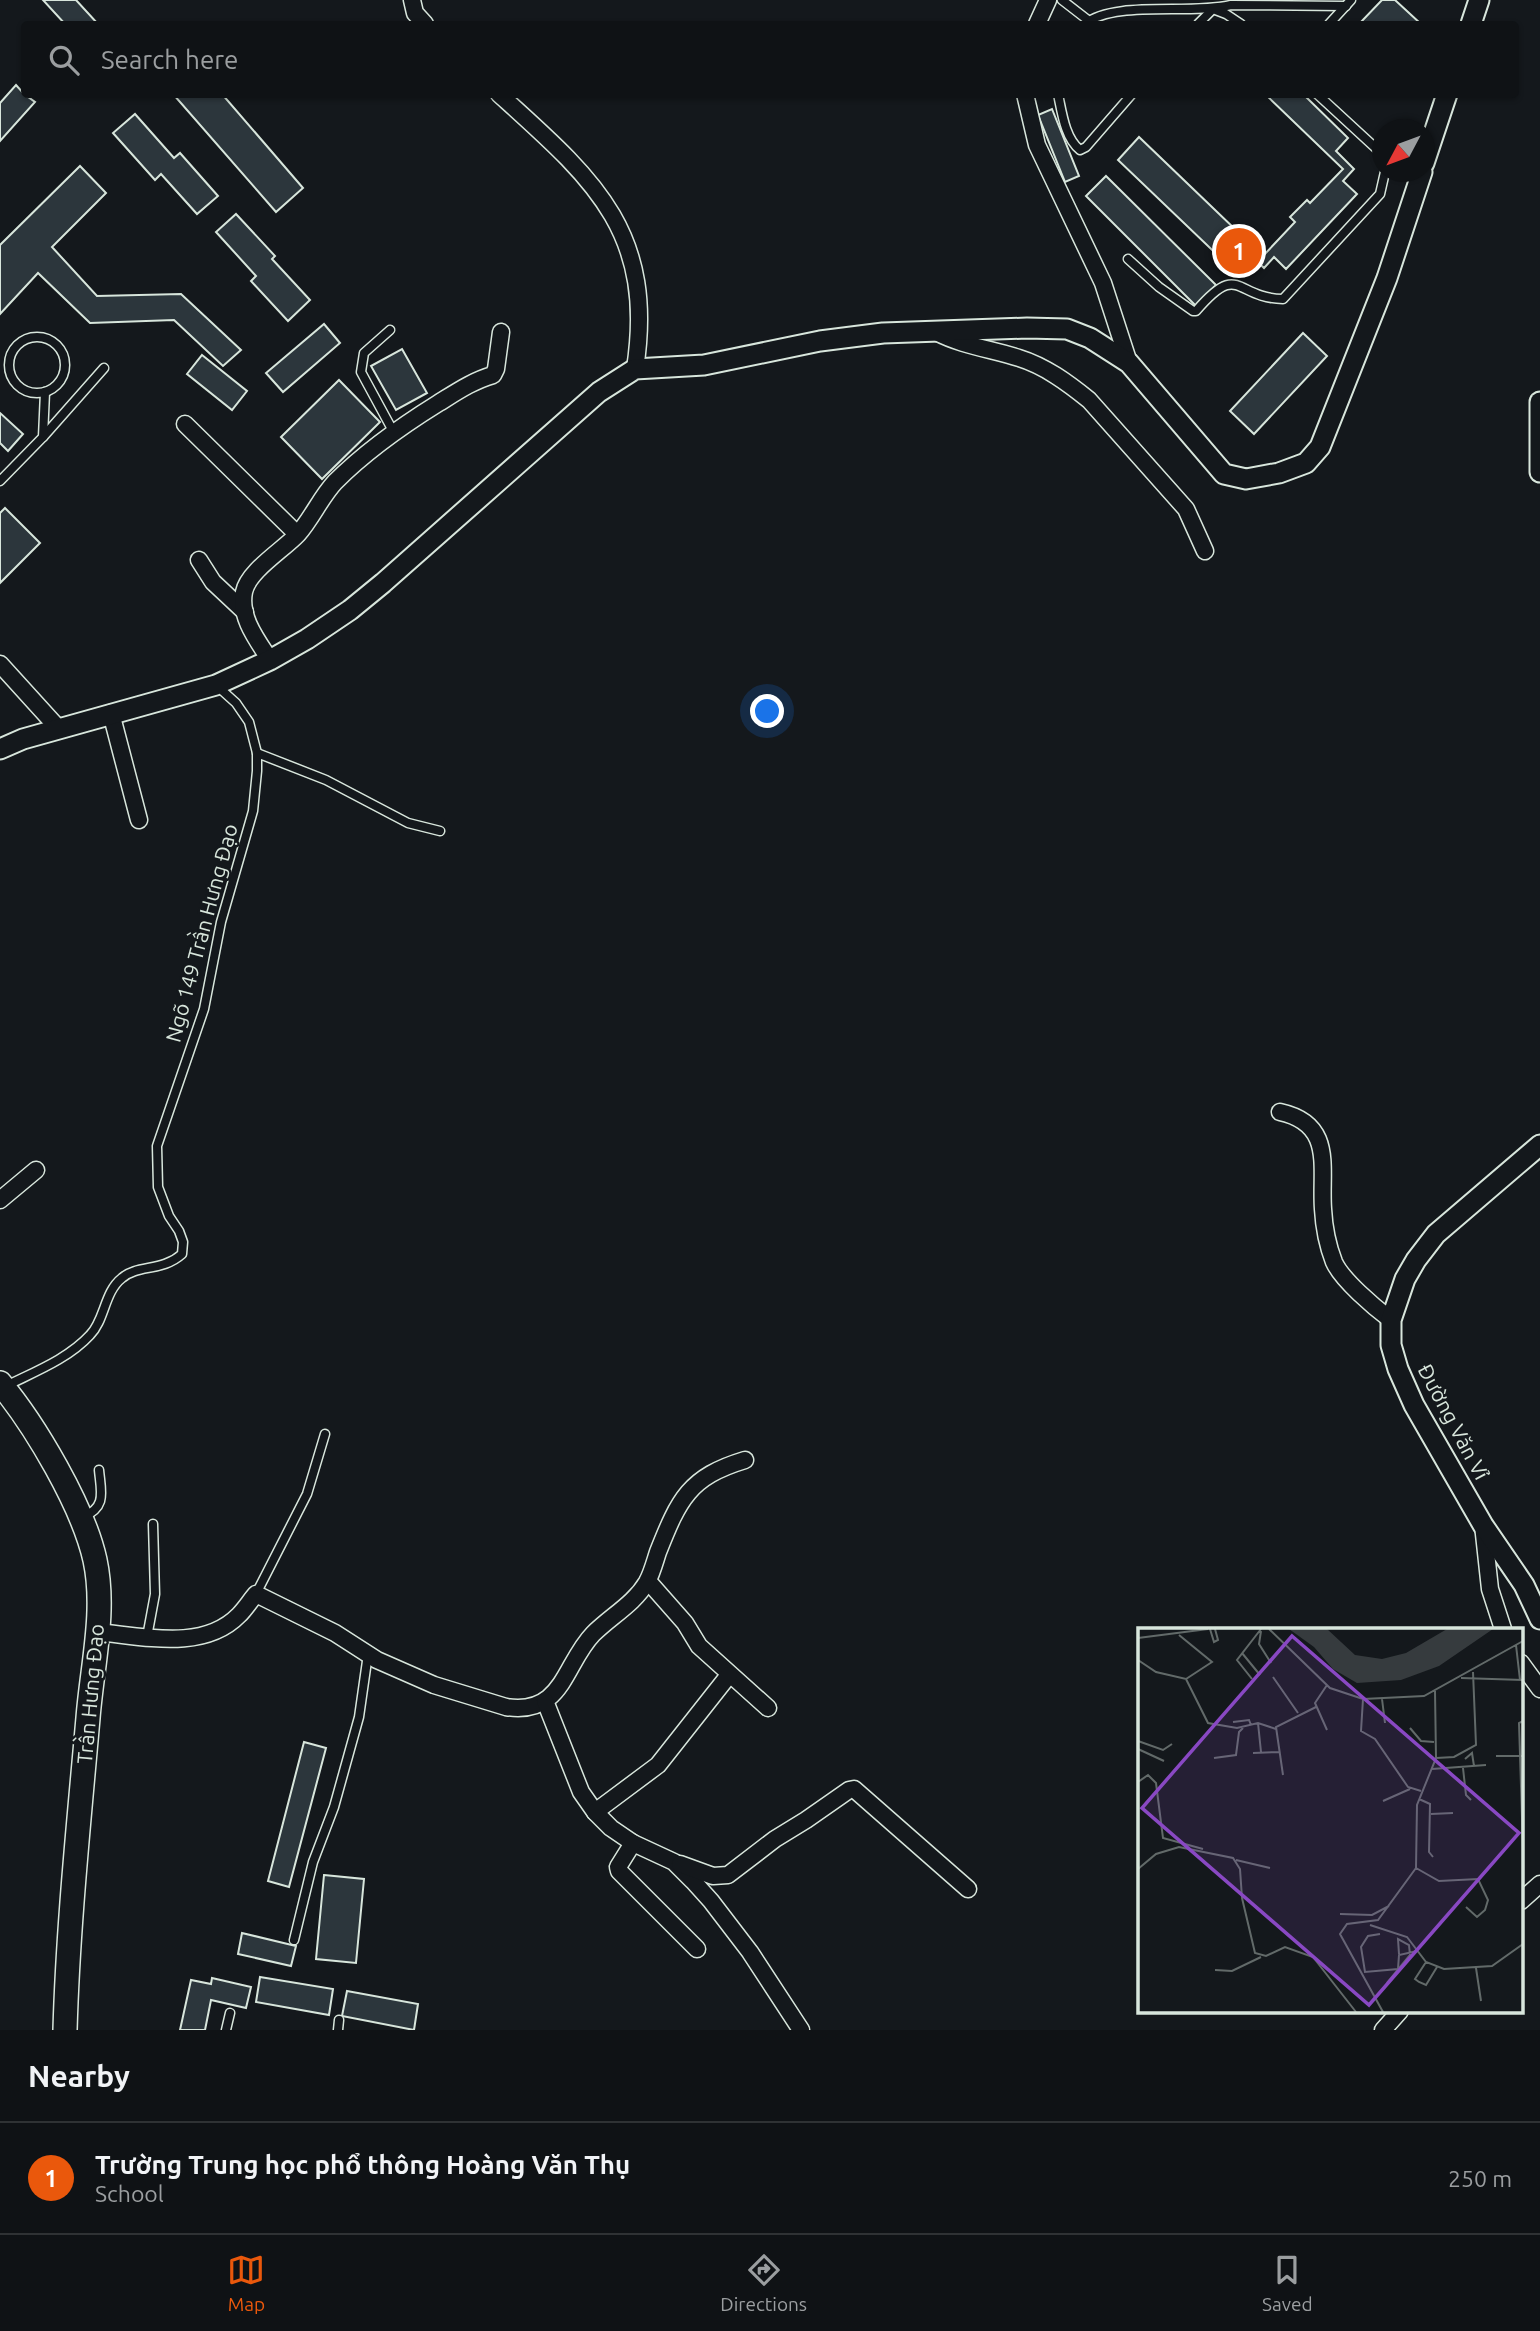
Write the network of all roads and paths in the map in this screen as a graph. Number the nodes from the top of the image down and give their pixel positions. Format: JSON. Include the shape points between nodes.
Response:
{"nodes":[{"id":1,"x":412,"y":0,"type":"edge"},
{"id":2,"x":1048,"y":0,"type":"edge"},
{"id":3,"x":1062,"y":0,"type":"edge"},
{"id":4,"x":1479,"y":0,"type":"edge"},
{"id":5,"x":1349,"y":3,"type":"edge"},
{"id":6,"x":1213,"y":9,"type":"junction"},
{"id":7,"x":422,"y":21,"type":"edge"},
{"id":8,"x":1038,"y":21,"type":"edge"},
{"id":9,"x":1087,"y":21,"type":"edge"},
{"id":10,"x":1092,"y":21,"type":"edge"},
{"id":11,"x":1201,"y":21,"type":"edge"},
{"id":12,"x":1236,"y":21,"type":"edge"},
{"id":13,"x":1332,"y":21,"type":"edge"},
{"id":14,"x":1472,"y":21,"type":"edge"},
{"id":15,"x":503,"y":98,"type":"edge"},
{"id":16,"x":1026,"y":98,"type":"edge"},
{"id":17,"x":1059,"y":98,"type":"edge"},
{"id":18,"x":1129,"y":98,"type":"edge"},
{"id":19,"x":1321,"y":98,"type":"edge"},
{"id":20,"x":1446,"y":98,"type":"edge"},
{"id":21,"x":1435,"y":130,"type":"edge"},
{"id":22,"x":1372,"y":145,"type":"edge"},
{"id":23,"x":1383,"y":182,"type":"edge"},
{"id":24,"x":1419,"y":182,"type":"edge"},
{"id":25,"x":1128,"y":259,"type":"dead end"},
{"id":26,"x":390,"y":330,"type":"dead end"},
{"id":27,"x":934,"y":331,"type":"junction"},
{"id":28,"x":501,"y":332,"type":"dead end"},
{"id":29,"x":1129,"y":363,"type":"junction"},
{"id":30,"x":104,"y":368,"type":"dead end"},
{"id":31,"x":635,"y":369,"type":"junction"},
{"id":32,"x":45,"y":392,"type":"junction"},
{"id":33,"x":1540,"y":402,"type":"edge"},
{"id":34,"x":185,"y":424,"type":"dead end"},
{"id":35,"x":393,"y":431,"type":"junction"},
{"id":36,"x":43,"y":437,"type":"junction"},
{"id":37,"x":1540,"y":472,"type":"edge"},
{"id":38,"x":0,"y":481,"type":"edge"},
{"id":39,"x":298,"y":534,"type":"junction"},
{"id":40,"x":1205,"y":551,"type":"dead end"},
{"id":41,"x":199,"y":560,"type":"dead end"},
{"id":42,"x":246,"y":612,"type":"junction"},
{"id":43,"x":270,"y":660,"type":"junction"},
{"id":44,"x":0,"y":664,"type":"edge"},
{"id":45,"x":216,"y":685,"type":"junction"},
{"id":46,"x":111,"y":713,"type":"junction"},
{"id":47,"x":59,"y":729,"type":"junction"},
{"id":48,"x":0,"y":749,"type":"edge"},
{"id":49,"x":257,"y":753,"type":"junction"},
{"id":50,"x":139,"y":820,"type":"dead end"},
{"id":51,"x":440,"y":831,"type":"dead end"},
{"id":52,"x":1280,"y":1112,"type":"dead end"},
{"id":53,"x":1540,"y":1145,"type":"edge"},
{"id":54,"x":36,"y":1170,"type":"dead end"},
{"id":55,"x":0,"y":1200,"type":"edge"},
{"id":56,"x":1391,"y":1320,"type":"junction"},
{"id":57,"x":2,"y":1385,"type":"edge"},
{"id":58,"x":324,"y":1434,"type":"dead end"},
{"id":59,"x":746,"y":1460,"type":"dead end"},
{"id":60,"x":99,"y":1471,"type":"dead end"},
{"id":61,"x":80,"y":1518,"type":"junction"},
{"id":62,"x":153,"y":1524,"type":"dead end"},
{"id":63,"x":1483,"y":1525,"type":"junction"},
{"id":64,"x":648,"y":1581,"type":"junction"},
{"id":65,"x":256,"y":1594,"type":"junction"},
{"id":66,"x":1540,"y":1619,"type":"edge"},
{"id":67,"x":1503,"y":1628,"type":"edge"},
{"id":68,"x":97,"y":1632,"type":"junction"},
{"id":69,"x":147,"y":1637,"type":"junction"},
{"id":70,"x":368,"y":1654,"type":"junction"},
{"id":71,"x":1522,"y":1664,"type":"edge"},
{"id":72,"x":729,"y":1675,"type":"junction"},
{"id":73,"x":1540,"y":1689,"type":"edge"},
{"id":74,"x":545,"y":1701,"type":"junction"},
{"id":75,"x":768,"y":1708,"type":"dead end"},
{"id":76,"x":594,"y":1812,"type":"junction"},
{"id":77,"x":633,"y":1843,"type":"junction"},
{"id":78,"x":674,"y":1862,"type":"junction"},
{"id":79,"x":1540,"y":1884,"type":"edge"},
{"id":80,"x":968,"y":1889,"type":"dead end"},
{"id":81,"x":1522,"y":1900,"type":"edge"},
{"id":82,"x":293,"y":1940,"type":"dead end"},
{"id":83,"x":697,"y":1949,"type":"dead end"},
{"id":84,"x":1399,"y":2012,"type":"edge"},
{"id":85,"x":230,"y":2013,"type":"dead end"},
{"id":86,"x":339,"y":2020,"type":"dead end"},
{"id":87,"x":65,"y":2030,"type":"edge"},
{"id":88,"x":226,"y":2030,"type":"edge"},
{"id":89,"x":338,"y":2030,"type":"edge"},
{"id":90,"x":801,"y":2030,"type":"edge"},
{"id":91,"x":1383,"y":2030,"type":"edge"}],
"edges":[{"from":1,"to":7,"type":"street"},
{"from":2,"to":8,"type":"street"},
{"from":3,"to":9,"type":"lane"},
{"from":4,"to":14,"type":"street"},
{"from":5,"to":6,"type":"lane"},
{"from":5,"to":13,"type":"lane"},
{"from":6,"to":10,"type":"lane","via":[[1130,6],[1103,12]]},
{"from":6,"to":11,"type":"lane"},
{"from":6,"to":12,"type":"lane"},
{"from":15,"to":31,"type":"street","via":[[562,151],[599,193],[623,234],[635,267],[640,334]]},
{"from":16,"to":29,"type":"street","via":[[1037,145],[1103,283]]},
{"from":17,"to":18,"type":"lane","via":[[1065,127],[1080,150]]},
{"from":19,"to":22,"type":"lane"},
{"from":20,"to":21,"type":"street"},
{"from":23,"to":25,"type":"lane","via":[[1380,194],[1283,299],[1234,284],[1222,285],[1193,311]]},
{"from":24,"to":29,"type":"street","via":[[1387,278],[1320,447],[1306,463],[1246,479],[1224,474]]},
{"from":26,"to":35,"type":"lane","via":[[364,353],[361,372]]},
{"from":27,"to":29,"type":"street","via":[[1067,329]]},
{"from":27,"to":31,"type":"street","via":[[820,341],[704,365]]},
{"from":27,"to":40,"type":"street","via":[[1020,358],[1071,385],[1186,509]]},
{"from":28,"to":35,"type":"street","via":[[493,375],[477,379]]},
{"from":30,"to":36,"type":"lane"},
{"from":31,"to":43,"type":"street","via":[[599,392],[349,610]]},
{"from":32,"to":32,"type":"lane","via":[[61,380],[65,359],[53,341],[25,338],[12,350],[11,376],[25,390]]},
{"from":32,"to":36,"type":"lane"},
{"from":33,"to":37,"type":"street"},
{"from":34,"to":39,"type":"street"},
{"from":35,"to":39,"type":"street","via":[[334,484]]},
{"from":36,"to":38,"type":"lane"},
{"from":39,"to":42,"type":"street","via":[[248,580]]},
{"from":41,"to":42,"type":"street","via":[[213,582]]},
{"from":42,"to":43,"type":"street","via":[[250,629]]},
{"from":43,"to":45,"type":"street"},
{"from":44,"to":47,"type":"street"},
{"from":45,"to":46,"type":"street"},
{"from":45,"to":49,"type":"lane","name":"Ngõ 149 Trần Hưng Đạo","via":[[249,722]]},
{"from":46,"to":47,"type":"street"},
{"from":46,"to":50,"type":"street"},
{"from":47,"to":48,"type":"street"},
{"from":49,"to":51,"type":"lane","via":[[326,780],[408,823]]},
{"from":49,"to":57,"type":"lane","name":"Ngõ 149 Trần Hưng Đạo","via":[[253,811],[221,922],[204,1009],[157,1146],[158,1187],[183,1242],[181,1254],[171,1264],[121,1278],[92,1334],[57,1361]]},
{"from":52,"to":56,"type":"street","via":[[1304,1120],[1316,1134],[1325,1177],[1325,1237],[1336,1266]]},
{"from":53,"to":56,"type":"street","name":"Đường Văn Vỉ","via":[[1436,1234],[1405,1279]]},
{"from":54,"to":55,"type":"street"},
{"from":56,"to":63,"type":"street","name":"Đường Văn Vỉ","via":[[1391,1345],[1414,1405]]},
{"from":57,"to":61,"type":"main road","name":"Trần Hưng Đạo","via":[[50,1459]]},
{"from":58,"to":65,"type":"lane","via":[[307,1494]]},
{"from":59,"to":64,"type":"street","via":[[719,1468],[687,1492],[669,1524]]},
{"from":60,"to":61,"type":"lane","via":[[100,1505]]},
{"from":61,"to":68,"type":"main road","name":"Trần Hưng Đạo","via":[[95,1560],[100,1604]]},
{"from":62,"to":69,"type":"lane","via":[[155,1594]]},
{"from":63,"to":66,"type":"street","name":"Đường Văn Vỉ","via":[[1524,1585]]},
{"from":63,"to":67,"type":"street","via":[[1490,1589]]},
{"from":64,"to":72,"type":"street","via":[[699,1646]]},
{"from":64,"to":74,"type":"street","via":[[593,1634],[568,1675]]},
{"from":65,"to":69,"type":"street","via":[[239,1616],[214,1632],[184,1638]]},
{"from":65,"to":70,"type":"street"},
{"from":68,"to":69,"type":"street"},
{"from":68,"to":87,"type":"main road","name":"Trần Hưng Đạo"},
{"from":70,"to":74,"type":"street","via":[[434,1685],[506,1707],[518,1709]]},
{"from":70,"to":82,"type":"lane","via":[[359,1717]]},
{"from":71,"to":73,"type":"street"},
{"from":72,"to":75,"type":"street"},
{"from":72,"to":76,"type":"street","via":[[658,1765]]},
{"from":74,"to":76,"type":"street","via":[[581,1792]]},
{"from":76,"to":77,"type":"street"},
{"from":77,"to":78,"type":"street"},
{"from":77,"to":83,"type":"street","via":[[619,1871]]},
{"from":78,"to":80,"type":"street","via":[[713,1876],[728,1875],[854,1789]]},
{"from":78,"to":90,"type":"street","via":[[719,1911]]},
{"from":79,"to":81,"type":"street"},
{"from":84,"to":91,"type":"street"},
{"from":85,"to":88,"type":"lane"},
{"from":86,"to":89,"type":"lane"}]}
